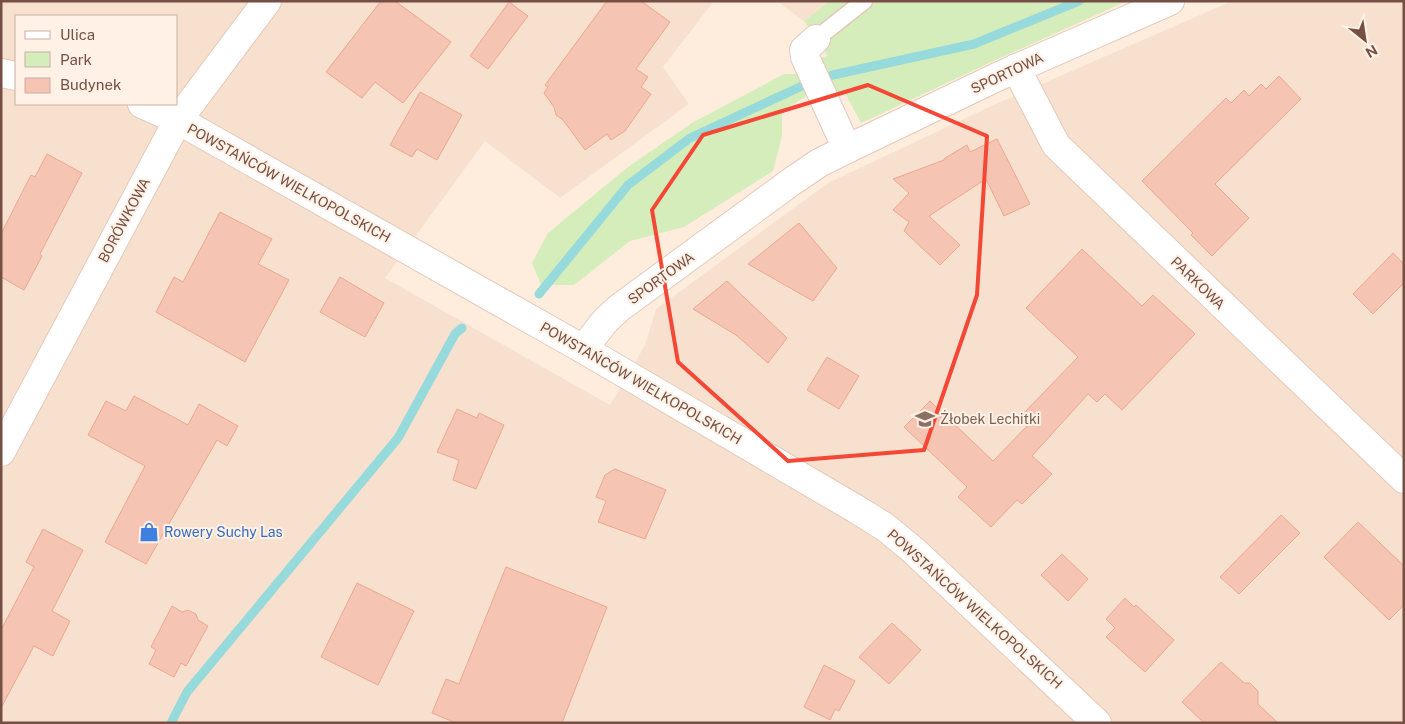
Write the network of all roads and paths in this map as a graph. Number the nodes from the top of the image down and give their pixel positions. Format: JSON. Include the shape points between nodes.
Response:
{"nodes":[{"id":1,"x":267,"y":1,"type":"edge"},
{"id":2,"x":864,"y":1,"type":"edge"},
{"id":3,"x":1170,"y":1,"type":"edge"},
{"id":4,"x":812,"y":51,"type":"joint"},
{"id":5,"x":1016,"y":68,"type":"junction"},
{"id":6,"x":1,"y":73,"type":"edge"},
{"id":7,"x":15,"y":76,"type":"edge"},
{"id":8,"x":144,"y":105,"type":"edge"},
{"id":9,"x":178,"y":120,"type":"junction"},
{"id":10,"x":847,"y":149,"type":"junction"},
{"id":11,"x":583,"y":349,"type":"junction"},
{"id":12,"x":1,"y":452,"type":"edge"},
{"id":13,"x":1404,"y":479,"type":"edge"},
{"id":14,"x":1098,"y":723,"type":"edge"}],
"edges":[{"from":1,"to":9,"type":"street","name":"BORÓWKOWA"},
{"from":2,"to":4,"type":"lane"},
{"from":3,"to":5,"type":"street","name":"SPORTOWA"},
{"from":4,"to":10,"type":"street","via":[[824,99]]},
{"from":5,"to":10,"type":"street","name":"SPORTOWA"},
{"from":5,"to":13,"type":"street","name":"PARKOWA","via":[[1056,145]]},
{"from":6,"to":7,"type":"street"},
{"from":8,"to":9,"type":"street","name":"POWSTAŃCÓW WIELKOPOLSKICH"},
{"from":9,"to":11,"type":"street","name":"POWSTAŃCÓW WIELKOPOLSKICH"},
{"from":9,"to":12,"type":"street","name":"BORÓWKOWA"},
{"from":10,"to":11,"type":"street","name":"SPORTOWA","via":[[791,182],[619,308]]},
{"from":11,"to":14,"type":"street","name":"POWSTAŃCÓW WIELKOPOLSKICH","via":[[885,527]]}]}
